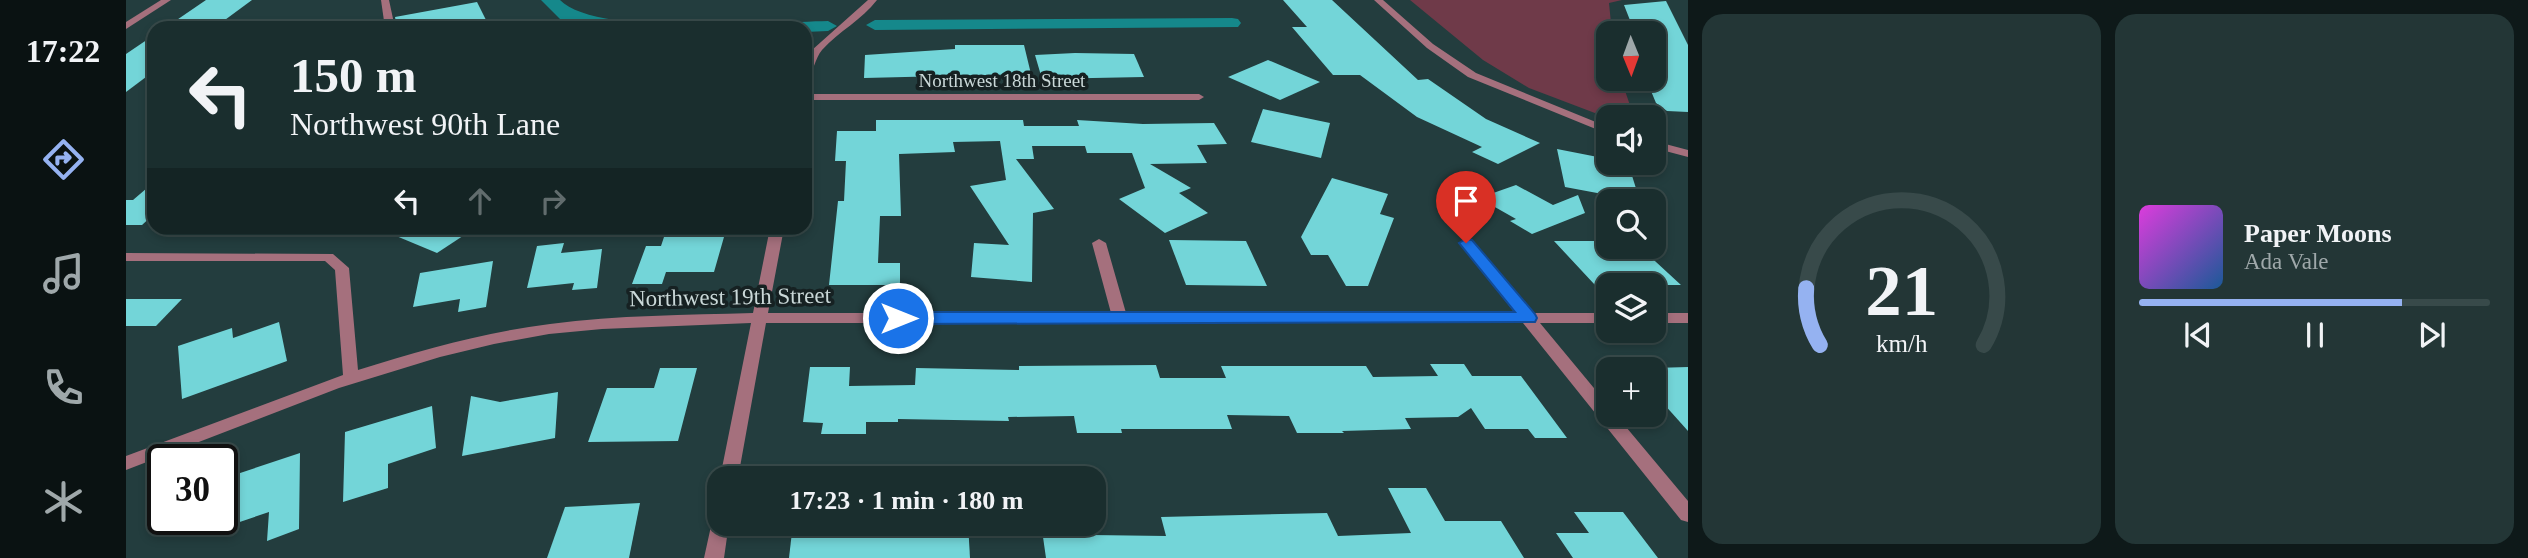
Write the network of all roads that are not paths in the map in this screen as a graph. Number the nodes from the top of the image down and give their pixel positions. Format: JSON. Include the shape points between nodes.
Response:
{"nodes":[{"id":1,"x":167,"y":0,"type":"edge"},
{"id":2,"x":384,"y":0,"type":"edge"},
{"id":3,"x":873,"y":0,"type":"edge"},
{"id":4,"x":1378,"y":0,"type":"edge"},
{"id":5,"x":388,"y":21,"type":"edge"},
{"id":6,"x":126,"y":26,"type":"edge"},
{"id":7,"x":812,"y":56,"type":"edge"},
{"id":8,"x":812,"y":97,"type":"edge"},
{"id":9,"x":1199,"y":97,"type":"dead end"},
{"id":10,"x":1596,"y":126,"type":"edge"},
{"id":11,"x":1666,"y":147,"type":"edge"},
{"id":12,"x":1688,"y":153,"type":"edge"},
{"id":13,"x":776,"y":235,"type":"edge"},
{"id":14,"x":1099,"y":243,"type":"dead end"},
{"id":15,"x":1466,"y":243,"type":"dead end"},
{"id":16,"x":126,"y":257,"type":"edge"},
{"id":17,"x":760,"y":318,"type":"junction"},
{"id":18,"x":1120,"y":318,"type":"junction"},
{"id":19,"x":1529,"y":318,"type":"junction"},
{"id":20,"x":1596,"y":318,"type":"edge"},
{"id":21,"x":1666,"y":318,"type":"edge"},
{"id":22,"x":1688,"y":318,"type":"edge"},
{"id":23,"x":351,"y":376,"type":"junction"},
{"id":24,"x":126,"y":463,"type":"edge"},
{"id":25,"x":731,"y":466,"type":"edge"},
{"id":26,"x":1688,"y":514,"type":"edge"},
{"id":27,"x":718,"y":536,"type":"edge"},
{"id":28,"x":714,"y":558,"type":"edge"}],
"edges":[{"from":1,"to":6,"type":"street"},
{"from":2,"to":5,"type":"street"},
{"from":3,"to":7,"type":"street"},
{"from":4,"to":10,"type":"street","via":[[1430,46],[1472,75]]},
{"from":8,"to":9,"type":"street","name":"Northwest 18th Street"},
{"from":11,"to":12,"type":"street"},
{"from":13,"to":17,"type":"street"},
{"from":14,"to":18,"type":"street"},
{"from":15,"to":19,"type":"street"},
{"from":16,"to":23,"type":"street","via":[[328,257],[342,268]]},
{"from":17,"to":18,"type":"street","name":"Northwest 19th Street"},
{"from":17,"to":23,"type":"street","name":"Northwest 19th Street","via":[[629,321],[547,330]]},
{"from":17,"to":25,"type":"street"},
{"from":18,"to":19,"type":"street","name":"Northwest 19th Street"},
{"from":19,"to":20,"type":"street","name":"Northwest 19th Street"},
{"from":19,"to":26,"type":"street"},
{"from":21,"to":22,"type":"street"},
{"from":23,"to":24,"type":"street","name":"Northwest 19th Street"},
{"from":27,"to":28,"type":"street"}]}
